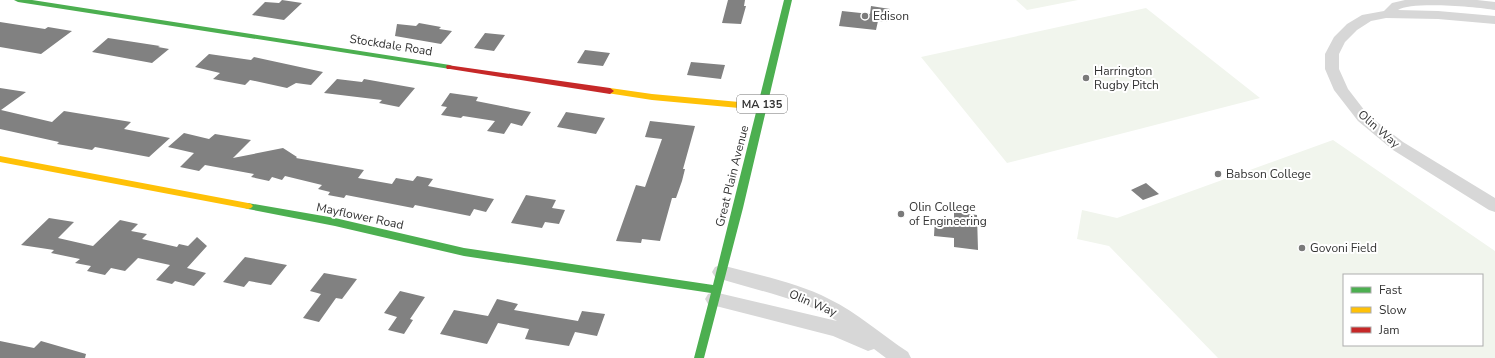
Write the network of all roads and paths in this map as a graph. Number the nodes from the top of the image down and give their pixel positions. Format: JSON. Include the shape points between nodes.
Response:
{"nodes":[{"id":1,"x":18,"y":0,"type":"edge"},
{"id":2,"x":788,"y":0,"type":"edge"},
{"id":3,"x":1495,"y":6,"type":"edge"},
{"id":4,"x":1386,"y":14,"type":"junction"},
{"id":5,"x":1495,"y":20,"type":"edge"},
{"id":6,"x":761,"y":107,"type":"junction"},
{"id":7,"x":0,"y":159,"type":"edge"},
{"id":8,"x":1495,"y":206,"type":"edge"},
{"id":9,"x":721,"y":272,"type":"junction"},
{"id":10,"x":715,"y":295,"type":"junction"},
{"id":11,"x":898,"y":356,"type":"edge"},
{"id":12,"x":699,"y":358,"type":"edge"}],
"edges":[{"from":1,"to":6,"type":"street","name":"Stockdale Road","via":[[560,84],[652,97]]},
{"from":2,"to":6,"type":"street","name":"Great Plain Avenue","number":"MA 135"},
{"from":3,"to":4,"type":"street","name":"Olin Way","via":[[1424,2],[1397,6]]},
{"from":4,"to":5,"type":"street","name":"Olin Way"},
{"from":4,"to":8,"type":"street","name":"Olin Way","via":[[1367,18],[1352,27],[1339,40],[1332,54],[1332,69],[1341,90],[1363,118],[1398,146]]},
{"from":6,"to":9,"type":"street","name":"Great Plain Avenue","number":"MA 135"},
{"from":7,"to":10,"type":"street","name":"Mayflower Road","via":[[335,222],[464,252]]},
{"from":9,"to":10,"type":"street","name":"Great Plain Avenue","number":"MA 135"},
{"from":9,"to":11,"type":"street","name":"Olin Way","via":[[800,295],[834,310]]},
{"from":10,"to":11,"type":"street","name":"Olin Way","via":[[836,329]]},
{"from":10,"to":12,"type":"street","name":"Great Plain Avenue","number":"MA 135"}]}
